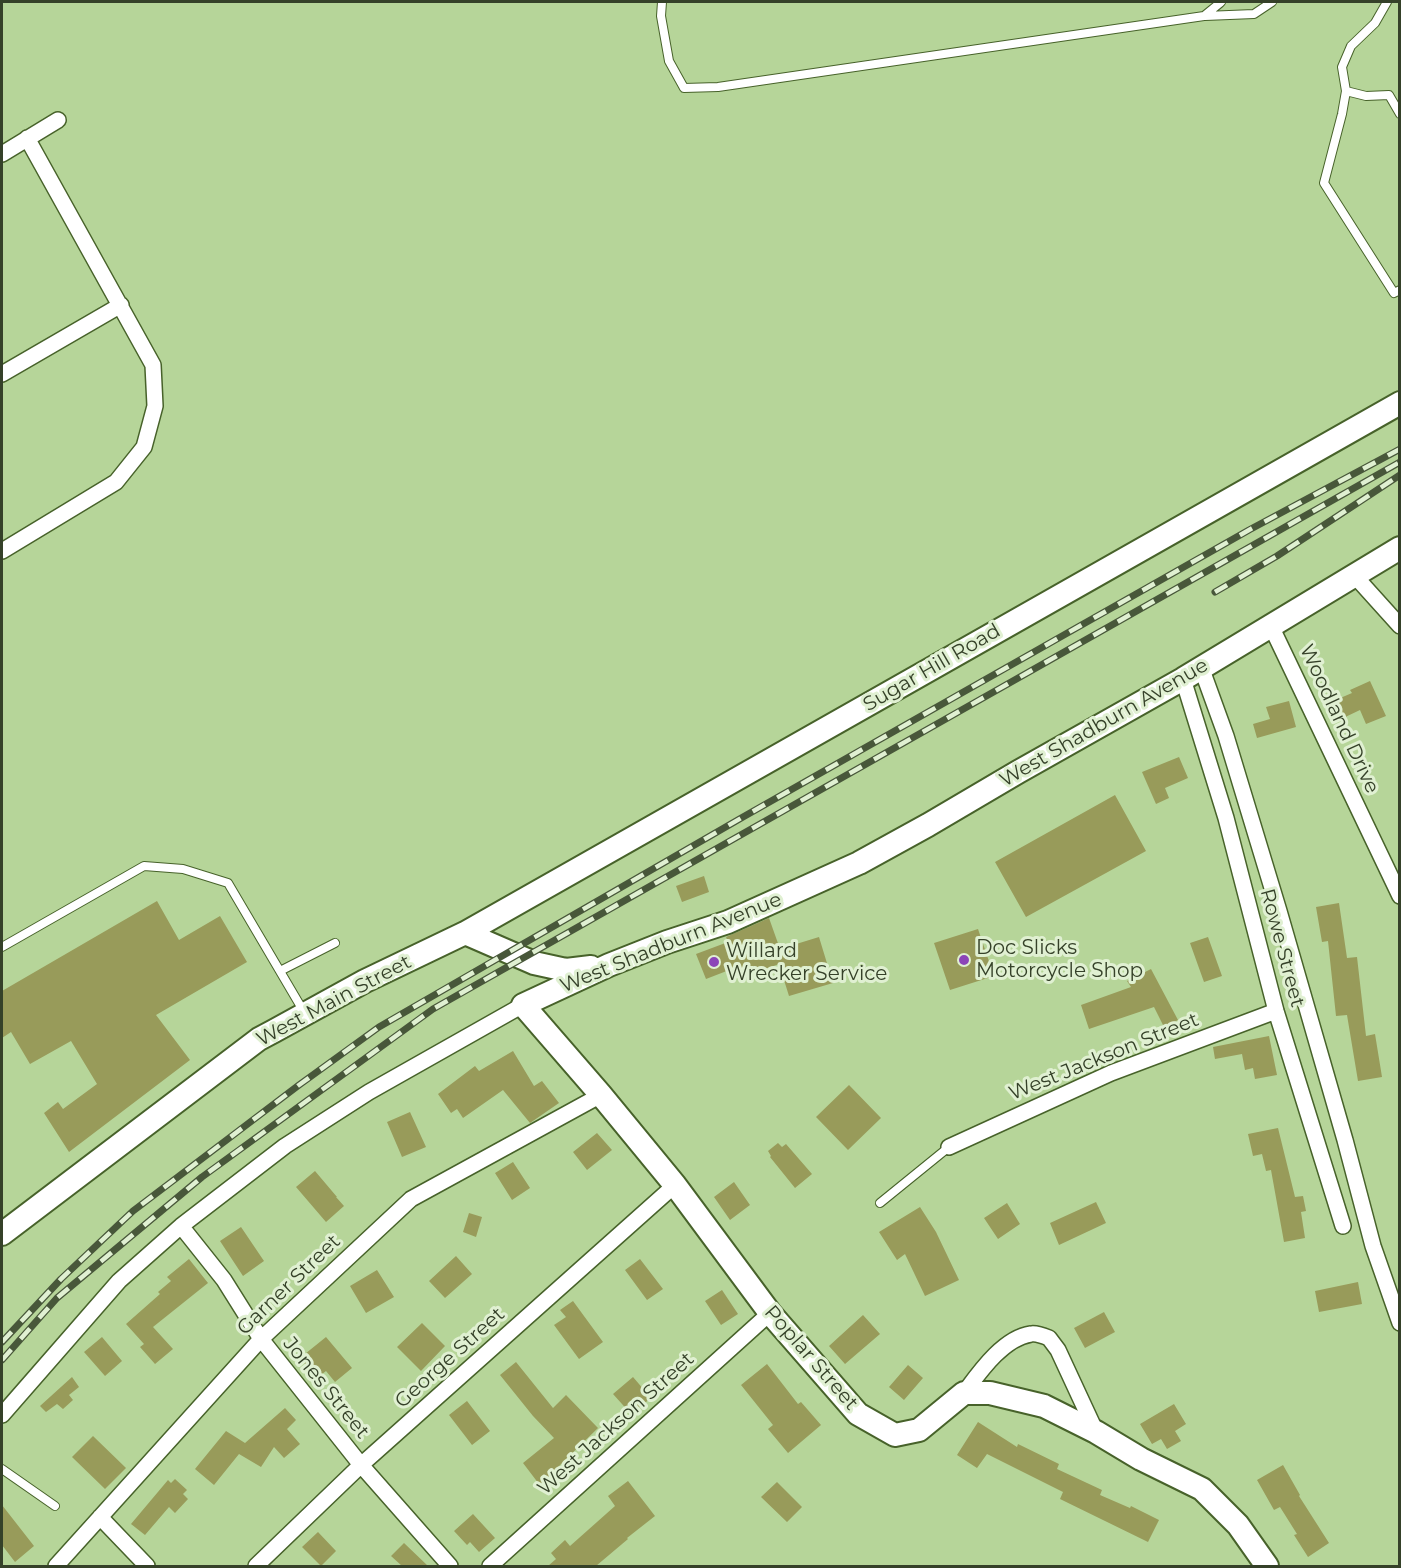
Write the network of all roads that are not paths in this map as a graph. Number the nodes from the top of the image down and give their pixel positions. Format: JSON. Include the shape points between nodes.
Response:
{"nodes":[{"id":1,"x":662,"y":2,"type":"edge"},
{"id":2,"x":1221,"y":2,"type":"edge"},
{"id":3,"x":1272,"y":2,"type":"edge"},
{"id":4,"x":1387,"y":2,"type":"edge"},
{"id":5,"x":1204,"y":16,"type":"junction"},
{"id":6,"x":1346,"y":91,"type":"junction"},
{"id":7,"x":1400,"y":114,"type":"edge"},
{"id":8,"x":58,"y":120,"type":"dead end"},
{"id":9,"x":27,"y":138,"type":"junction"},
{"id":10,"x":2,"y":154,"type":"edge"},
{"id":11,"x":1400,"y":290,"type":"edge"},
{"id":12,"x":121,"y":305,"type":"junction"},
{"id":13,"x":2,"y":374,"type":"edge"},
{"id":14,"x":1400,"y":403,"type":"edge"},
{"id":15,"x":1400,"y":548,"type":"edge"},
{"id":16,"x":2,"y":551,"type":"edge"},
{"id":17,"x":1354,"y":575,"type":"junction"},
{"id":18,"x":1271,"y":626,"type":"junction"},
{"id":19,"x":1400,"y":626,"type":"edge"},
{"id":20,"x":1192,"y":673,"type":"junction"},
{"id":21,"x":1400,"y":896,"type":"edge"},
{"id":22,"x":465,"y":933,"type":"junction"},
{"id":23,"x":335,"y":943,"type":"dead end"},
{"id":24,"x":2,"y":947,"type":"edge"},
{"id":25,"x":609,"y":965,"type":"junction"},
{"id":26,"x":280,"y":971,"type":"junction"},
{"id":27,"x":523,"y":1005,"type":"junction"},
{"id":28,"x":1276,"y":1011,"type":"junction"},
{"id":29,"x":305,"y":1013,"type":"junction"},
{"id":30,"x":601,"y":1095,"type":"junction"},
{"id":31,"x":949,"y":1147,"type":"joint"},
{"id":32,"x":675,"y":1185,"type":"junction"},
{"id":33,"x":880,"y":1203,"type":"dead end"},
{"id":34,"x":181,"y":1226,"type":"junction"},
{"id":35,"x":1343,"y":1226,"type":"dead end"},
{"id":36,"x":2,"y":1234,"type":"edge"},
{"id":37,"x":770,"y":1313,"type":"junction"},
{"id":38,"x":1400,"y":1323,"type":"edge"},
{"id":39,"x":261,"y":1339,"type":"junction"},
{"id":40,"x":964,"y":1394,"type":"junction"},
{"id":41,"x":2,"y":1414,"type":"edge"},
{"id":42,"x":1096,"y":1432,"type":"junction"},
{"id":43,"x":361,"y":1465,"type":"junction"},
{"id":44,"x":2,"y":1469,"type":"edge"},
{"id":45,"x":55,"y":1506,"type":"dead end"},
{"id":46,"x":100,"y":1517,"type":"junction"},
{"id":47,"x":56,"y":1566,"type":"edge"},
{"id":48,"x":147,"y":1566,"type":"edge"},
{"id":49,"x":256,"y":1566,"type":"edge"},
{"id":50,"x":450,"y":1566,"type":"edge"},
{"id":51,"x":490,"y":1566,"type":"edge"},
{"id":52,"x":1267,"y":1566,"type":"edge"}],
"edges":[{"from":1,"to":5,"type":"lane","via":[[669,61],[684,88],[718,87]]},
{"from":2,"to":5,"type":"lane"},
{"from":3,"to":5,"type":"lane","via":[[1254,14]]},
{"from":4,"to":6,"type":"lane","via":[[1375,23],[1351,46],[1342,67]]},
{"from":6,"to":7,"type":"lane","via":[[1366,96],[1389,94]]},
{"from":6,"to":11,"type":"lane","via":[[1324,183],[1394,293]]},
{"from":8,"to":9,"type":"street"},
{"from":9,"to":10,"type":"street"},
{"from":9,"to":12,"type":"street"},
{"from":12,"to":13,"type":"street"},
{"from":12,"to":16,"type":"street","via":[[153,365],[155,406],[144,447],[116,482]]},
{"from":14,"to":22,"type":"street","name":"Sugar Hill Road"},
{"from":15,"to":17,"type":"street","name":"West Shadburn Avenue"},
{"from":17,"to":18,"type":"street","name":"West Shadburn Avenue"},
{"from":17,"to":19,"type":"street"},
{"from":18,"to":20,"type":"street","name":"West Shadburn Avenue"},
{"from":18,"to":21,"type":"street","name":"Woodland Drive"},
{"from":20,"to":25,"type":"street","name":"West Shadburn Avenue","via":[[859,863],[728,922]]},
{"from":20,"to":28,"type":"street","name":"Rowe Street"},
{"from":20,"to":38,"type":"street","via":[[1226,736],[1373,1246]]},
{"from":22,"to":25,"type":"street","via":[[528,961],[566,970]]},
{"from":22,"to":29,"type":"street","name":"West Main Street"},
{"from":23,"to":26,"type":"lane"},
{"from":24,"to":26,"type":"lane","via":[[144,866],[183,869],[228,883]]},
{"from":25,"to":27,"type":"street","name":"West Shadburn Avenue"},
{"from":26,"to":29,"type":"lane"},
{"from":27,"to":30,"type":"street","name":"Poplar Street"},
{"from":27,"to":34,"type":"street","name":"West Shadburn Avenue","via":[[369,1092],[285,1146]]},
{"from":28,"to":31,"type":"street","name":"West Jackson Street","via":[[1111,1073]]},
{"from":28,"to":35,"type":"street","name":"Rowe Street"},
{"from":29,"to":36,"type":"street","name":"West Main Street","via":[[259,1040]]},
{"from":30,"to":32,"type":"street","name":"Poplar Street"},
{"from":30,"to":39,"type":"street","name":"Garner Street","via":[[411,1199]]},
{"from":31,"to":33,"type":"lane"},
{"from":32,"to":37,"type":"street","name":"Poplar Street"},
{"from":32,"to":43,"type":"street","name":"George Street"},
{"from":34,"to":39,"type":"street","name":"Jones Street","via":[[224,1280]]},
{"from":34,"to":41,"type":"street","name":"West Shadburn Avenue","via":[[119,1281]]},
{"from":37,"to":40,"type":"street","name":"Poplar Street","via":[[858,1414],[896,1435],[919,1430]]},
{"from":37,"to":51,"type":"street","name":"West Jackson Street"},
{"from":39,"to":43,"type":"street","name":"Jones Street"},
{"from":39,"to":46,"type":"street","name":"Garner Street"},
{"from":40,"to":42,"type":"street","via":[[990,1393],[1044,1406]]},
{"from":40,"to":42,"type":"street","name":"Poplar Street","via":[[985,1365],[1010,1342],[1032,1334],[1049,1338]]},
{"from":42,"to":52,"type":"street","via":[[1202,1490],[1238,1525]]},
{"from":43,"to":49,"type":"street","name":"George Street"},
{"from":43,"to":50,"type":"street","name":"Jones Street"},
{"from":44,"to":45,"type":"lane"},
{"from":46,"to":47,"type":"street","name":"Garner Street"},
{"from":46,"to":48,"type":"street"}]}
